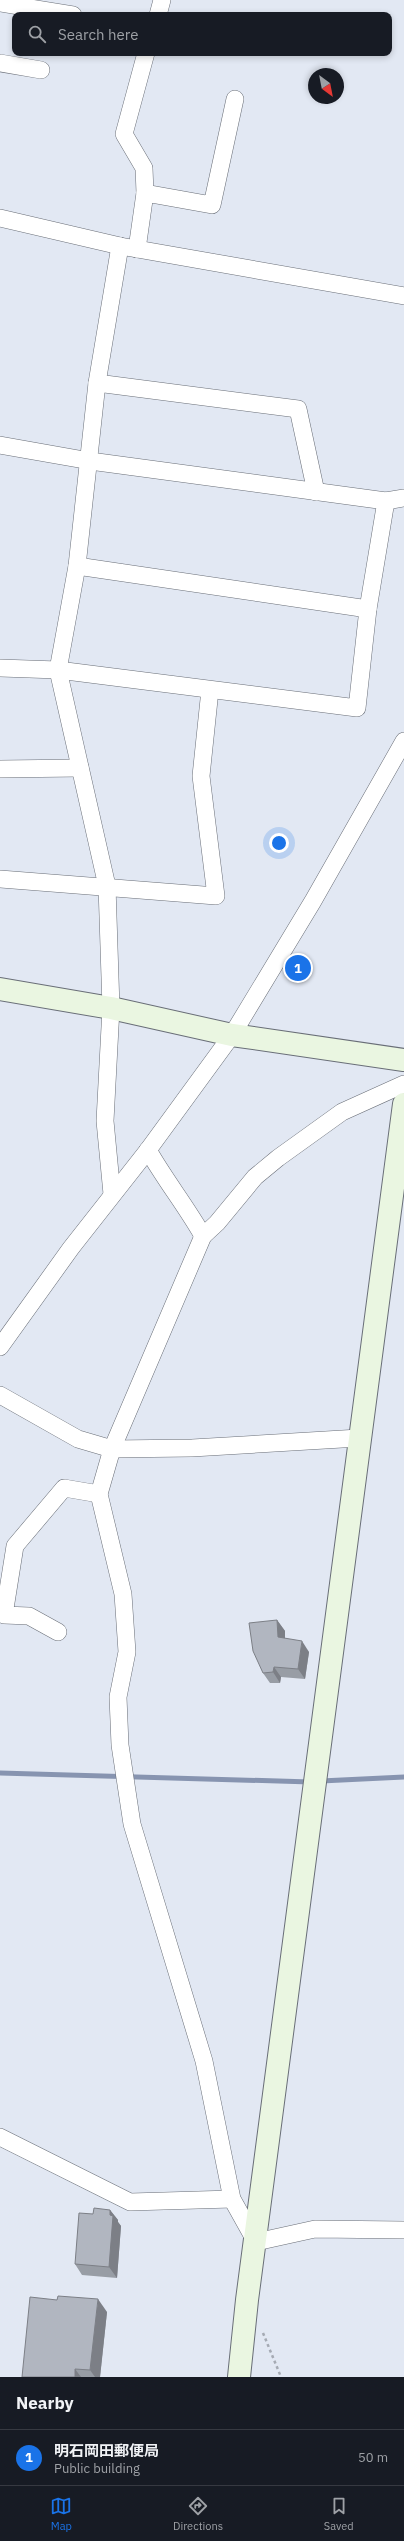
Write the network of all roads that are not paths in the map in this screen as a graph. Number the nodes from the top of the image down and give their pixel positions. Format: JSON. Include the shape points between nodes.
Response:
{"nodes":[{"id":1,"x":162,"y":0,"type":"edge"},
{"id":2,"x":0,"y":3,"type":"edge"},
{"id":3,"x":55,"y":12,"type":"edge"},
{"id":4,"x":159,"y":12,"type":"edge"},
{"id":5,"x":145,"y":56,"type":"edge"},
{"id":6,"x":0,"y":63,"type":"edge"},
{"id":7,"x":41,"y":70,"type":"dead end"},
{"id":8,"x":235,"y":99,"type":"dead end"},
{"id":9,"x":145,"y":193,"type":"junction"},
{"id":10,"x":0,"y":218,"type":"edge"},
{"id":11,"x":120,"y":246,"type":"junction"},
{"id":12,"x":137,"y":249,"type":"junction"},
{"id":13,"x":404,"y":296,"type":"edge"},
{"id":14,"x":97,"y":383,"type":"junction"},
{"id":15,"x":0,"y":446,"type":"edge"},
{"id":16,"x":90,"y":461,"type":"junction"},
{"id":17,"x":316,"y":492,"type":"junction"},
{"id":18,"x":404,"y":498,"type":"edge"},
{"id":19,"x":386,"y":501,"type":"junction"},
{"id":20,"x":77,"y":566,"type":"junction"},
{"id":21,"x":368,"y":609,"type":"junction"},
{"id":22,"x":0,"y":668,"type":"edge"},
{"id":23,"x":58,"y":670,"type":"junction"},
{"id":24,"x":210,"y":690,"type":"junction"},
{"id":25,"x":404,"y":741,"type":"edge"},
{"id":26,"x":80,"y":768,"type":"junction"},
{"id":27,"x":0,"y":769,"type":"edge"},
{"id":28,"x":0,"y":879,"type":"edge"},
{"id":29,"x":107,"y":886,"type":"junction"},
{"id":30,"x":0,"y":989,"type":"edge"},
{"id":31,"x":111,"y":1008,"type":"junction"},
{"id":32,"x":232,"y":1035,"type":"junction"},
{"id":33,"x":404,"y":1060,"type":"edge"},
{"id":34,"x":404,"y":1084,"type":"edge"},
{"id":35,"x":404,"y":1104,"type":"edge"},
{"id":36,"x":148,"y":1150,"type":"junction"},
{"id":37,"x":112,"y":1194,"type":"junction"},
{"id":38,"x":203,"y":1236,"type":"junction"},
{"id":39,"x":0,"y":1346,"type":"edge"},
{"id":40,"x":0,"y":1395,"type":"edge"},
{"id":41,"x":359,"y":1438,"type":"junction"},
{"id":42,"x":112,"y":1449,"type":"junction"},
{"id":43,"x":99,"y":1494,"type":"junction"},
{"id":44,"x":58,"y":1632,"type":"dead end"},
{"id":45,"x":0,"y":2137,"type":"edge"},
{"id":46,"x":232,"y":2199,"type":"junction"},
{"id":47,"x":404,"y":2230,"type":"edge"},
{"id":48,"x":256,"y":2242,"type":"junction"},
{"id":49,"x":238,"y":2377,"type":"edge"}],
"edges":[{"from":1,"to":4,"type":"street"},
{"from":2,"to":3,"type":"street"},
{"from":5,"to":9,"type":"street","via":[[124,134],[144,168]]},
{"from":6,"to":7,"type":"street"},
{"from":8,"to":9,"type":"street","via":[[212,205]]},
{"from":9,"to":12,"type":"street"},
{"from":10,"to":11,"type":"street"},
{"from":11,"to":12,"type":"street"},
{"from":11,"to":14,"type":"street"},
{"from":12,"to":13,"type":"street"},
{"from":14,"to":16,"type":"street"},
{"from":14,"to":17,"type":"street","via":[[298,409]]},
{"from":15,"to":16,"type":"street"},
{"from":16,"to":17,"type":"street"},
{"from":16,"to":20,"type":"street"},
{"from":17,"to":19,"type":"street"},
{"from":18,"to":19,"type":"street"},
{"from":19,"to":21,"type":"street"},
{"from":20,"to":21,"type":"street"},
{"from":20,"to":23,"type":"street"},
{"from":21,"to":24,"type":"street","via":[[357,708]]},
{"from":22,"to":23,"type":"street"},
{"from":23,"to":24,"type":"street"},
{"from":23,"to":26,"type":"street"},
{"from":24,"to":29,"type":"street","via":[[201,776],[216,896]]},
{"from":25,"to":32,"type":"street","via":[[313,901]]},
{"from":26,"to":27,"type":"street"},
{"from":26,"to":29,"type":"street"},
{"from":28,"to":29,"type":"street"},
{"from":29,"to":31,"type":"street"},
{"from":30,"to":31,"type":"street"},
{"from":31,"to":32,"type":"street"},
{"from":31,"to":37,"type":"street","via":[[105,1121]]},
{"from":32,"to":33,"type":"street"},
{"from":32,"to":36,"type":"street"},
{"from":34,"to":38,"type":"street","via":[[342,1112],[278,1158],[255,1177]]},
{"from":35,"to":41,"type":"street"},
{"from":36,"to":37,"type":"street"},
{"from":36,"to":38,"type":"street"},
{"from":37,"to":39,"type":"street"},
{"from":38,"to":42,"type":"street"},
{"from":40,"to":42,"type":"street","via":[[78,1440]]},
{"from":41,"to":42,"type":"street","via":[[192,1448]]},
{"from":41,"to":48,"type":"street"},
{"from":42,"to":43,"type":"street"},
{"from":43,"to":44,"type":"street","via":[[64,1488],[14,1546],[4,1615],[29,1616]]},
{"from":43,"to":46,"type":"street","via":[[123,1594],[127,1652],[118,1697],[120,1745],[132,1824],[204,2061]]},
{"from":45,"to":46,"type":"street","via":[[130,2202]]},
{"from":46,"to":48,"type":"street"},
{"from":47,"to":48,"type":"street","via":[[314,2229]]},
{"from":48,"to":49,"type":"street"}]}
